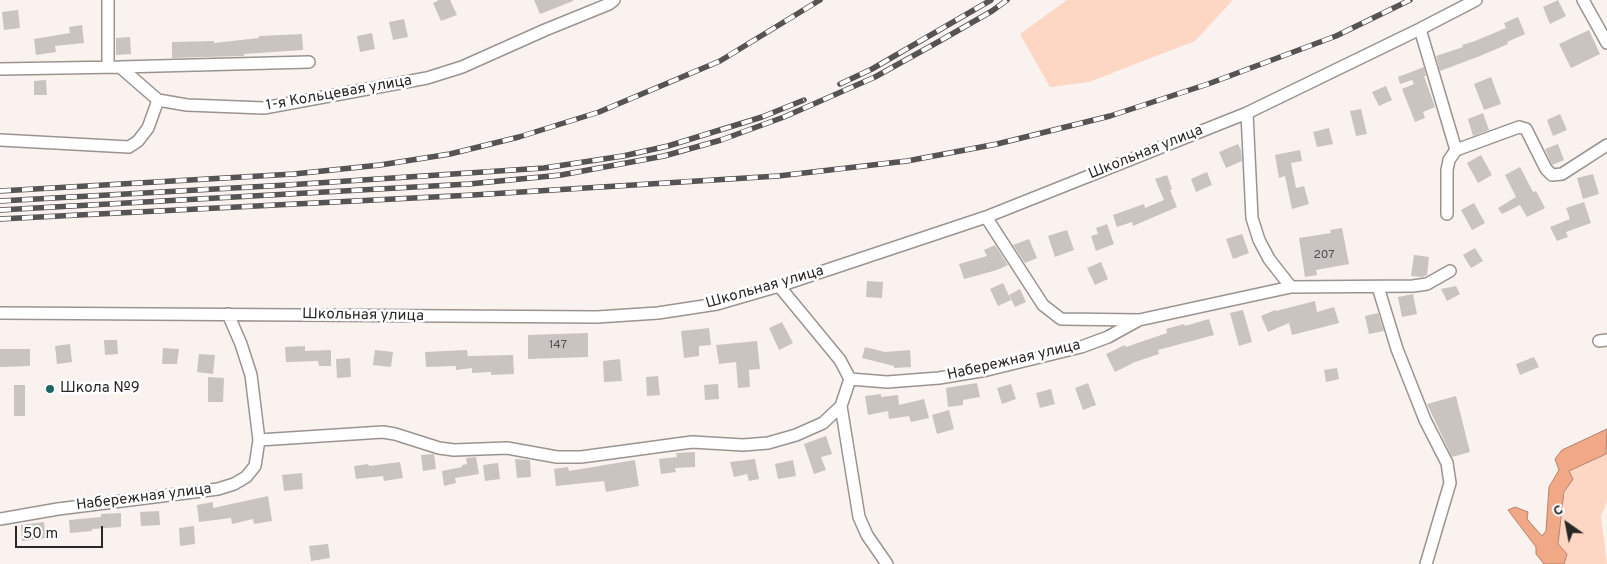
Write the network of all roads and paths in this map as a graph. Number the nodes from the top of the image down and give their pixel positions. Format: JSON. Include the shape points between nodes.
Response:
{"nodes":[{"id":1,"x":108,"y":0,"type":"edge"},
{"id":2,"x":614,"y":0,"type":"edge"},
{"id":3,"x":1476,"y":0,"type":"edge"},
{"id":4,"x":1583,"y":0,"type":"edge"},
{"id":5,"x":1420,"y":29,"type":"junction"},
{"id":6,"x":1607,"y":43,"type":"edge"},
{"id":7,"x":309,"y":62,"type":"dead end"},
{"id":8,"x":108,"y":67,"type":"junction"},
{"id":9,"x":120,"y":67,"type":"junction"},
{"id":10,"x":0,"y":69,"type":"edge"},
{"id":11,"x":158,"y":100,"type":"junction"},
{"id":12,"x":1247,"y":113,"type":"junction"},
{"id":13,"x":0,"y":140,"type":"edge"},
{"id":14,"x":1607,"y":145,"type":"edge"},
{"id":15,"x":1456,"y":150,"type":"junction"},
{"id":16,"x":1447,"y":214,"type":"dead end"},
{"id":17,"x":986,"y":217,"type":"junction"},
{"id":18,"x":1450,"y":272,"type":"dead end"},
{"id":19,"x":779,"y":286,"type":"junction"},
{"id":20,"x":1291,"y":287,"type":"junction"},
{"id":21,"x":1378,"y":288,"type":"junction"},
{"id":22,"x":0,"y":313,"type":"edge"},
{"id":23,"x":228,"y":314,"type":"junction"},
{"id":24,"x":1139,"y":320,"type":"junction"},
{"id":25,"x":850,"y":379,"type":"junction"},
{"id":26,"x":841,"y":406,"type":"junction"},
{"id":27,"x":259,"y":440,"type":"junction"},
{"id":28,"x":0,"y":519,"type":"edge"},
{"id":29,"x":887,"y":564,"type":"edge"},
{"id":30,"x":1426,"y":564,"type":"edge"}],
"edges":[{"from":1,"to":8,"type":"street"},
{"from":2,"to":11,"type":"street","name":"1-я Кольцевая улица","via":[[462,67],[427,78],[264,108],[187,105]]},
{"from":3,"to":5,"type":"street","name":"Школьная улица"},
{"from":4,"to":6,"type":"street"},
{"from":5,"to":12,"type":"street","name":"Школьная улица"},
{"from":5,"to":15,"type":"street"},
{"from":7,"to":9,"type":"street"},
{"from":8,"to":9,"type":"street"},
{"from":8,"to":10,"type":"street"},
{"from":9,"to":11,"type":"street"},
{"from":11,"to":13,"type":"street","via":[[148,128],[129,147]]},
{"from":12,"to":17,"type":"street","name":"Школьная улица"},
{"from":12,"to":20,"type":"street","via":[[1252,218],[1269,259]]},
{"from":14,"to":15,"type":"street","via":[[1562,174],[1552,175],[1526,129],[1519,127]]},
{"from":15,"to":16,"type":"street","via":[[1448,160]]},
{"from":17,"to":19,"type":"street","name":"Школьная улица"},
{"from":17,"to":24,"type":"street","name":"Набережная улица","via":[[1043,306],[1052,313],[1061,319]]},
{"from":18,"to":21,"type":"street","name":"Набережная улица","via":[[1427,284]]},
{"from":19,"to":23,"type":"street","name":"Школьная улица","via":[[716,304],[658,313],[597,317]]},
{"from":19,"to":25,"type":"street","via":[[840,360]]},
{"from":20,"to":21,"type":"street","name":"Набережная улица"},
{"from":20,"to":24,"type":"street","name":"Набережная улица"},
{"from":21,"to":30,"type":"street","via":[[1396,349],[1425,420],[1447,463],[1450,483]]},
{"from":22,"to":23,"type":"street","name":"Школьная улица"},
{"from":23,"to":27,"type":"street","name":"Набережная улица","via":[[242,344],[251,375]]},
{"from":24,"to":25,"type":"street","name":"Набережная улица","via":[[1108,337],[1081,346],[988,370],[887,382]]},
{"from":25,"to":26,"type":"street"},
{"from":26,"to":27,"type":"street","via":[[823,423],[768,443],[692,442],[581,457],[558,458],[506,448],[454,450],[383,432]]},
{"from":26,"to":29,"type":"street","via":[[859,517]]},
{"from":27,"to":28,"type":"street","name":"Набережная улица","via":[[255,466],[246,477],[218,489],[58,508]]}]}
